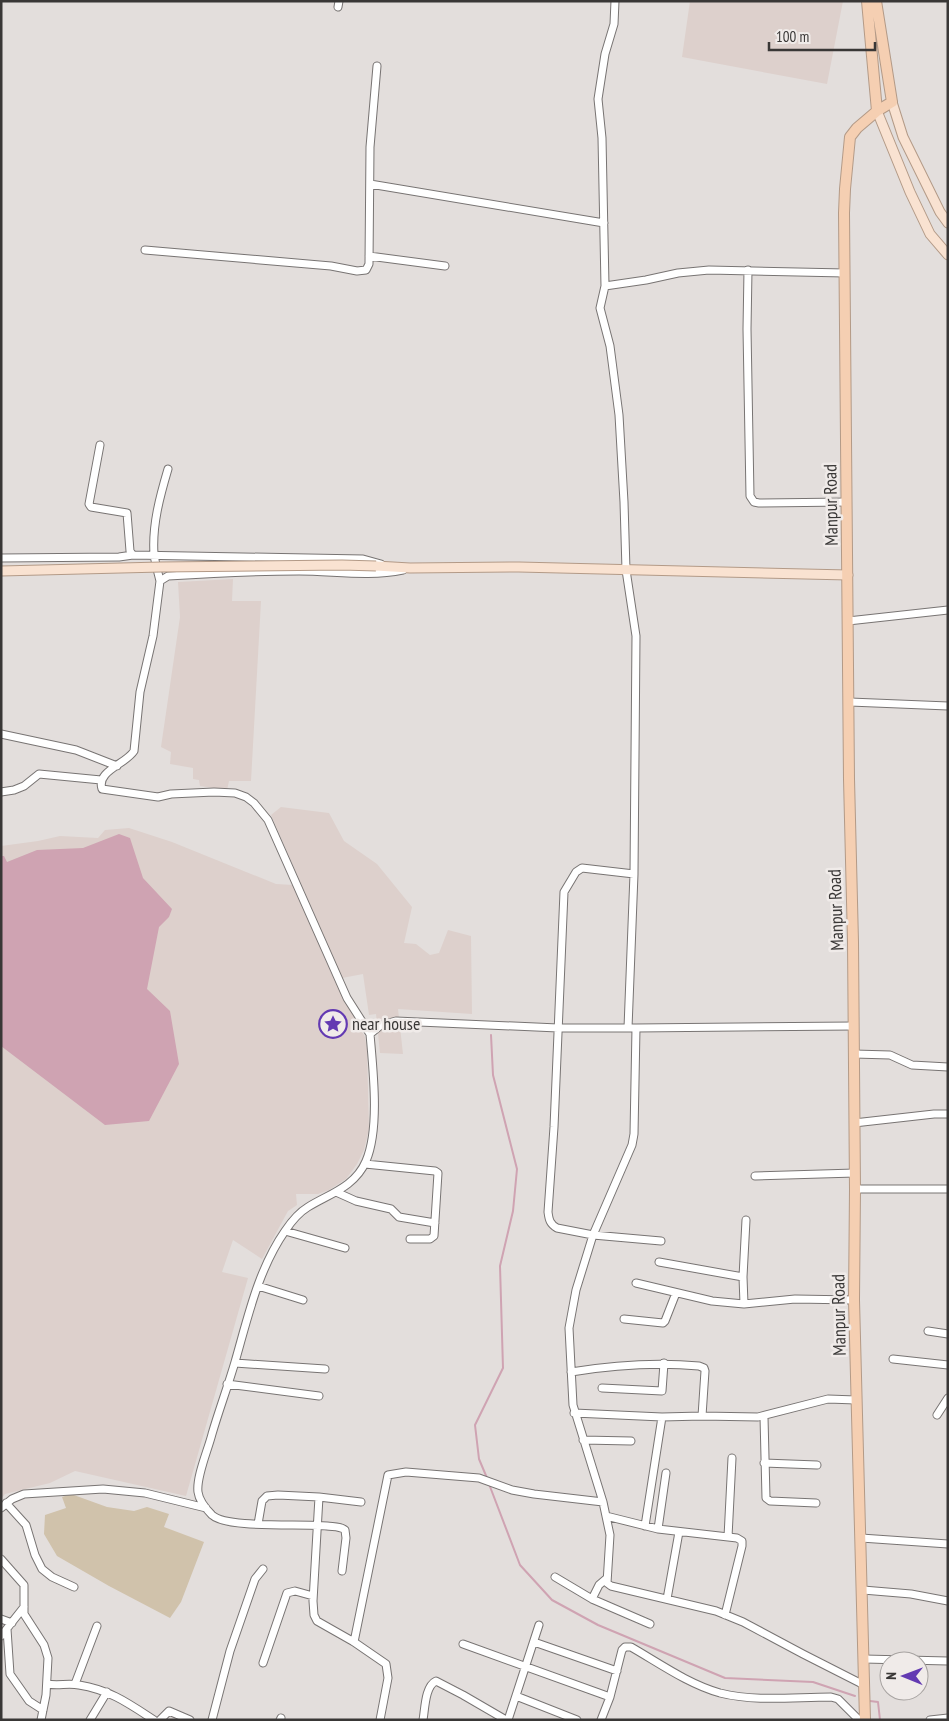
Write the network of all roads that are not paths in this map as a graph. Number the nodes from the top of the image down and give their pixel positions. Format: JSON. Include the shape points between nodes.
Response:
{"nodes":[{"id":1,"x":615,"y":1,"type":"edge"},
{"id":2,"x":867,"y":1,"type":"edge"},
{"id":3,"x":876,"y":1,"type":"edge"},
{"id":4,"x":377,"y":66,"type":"dead end"},
{"id":5,"x":892,"y":102,"type":"junction"},
{"id":6,"x":877,"y":111,"type":"junction"},
{"id":7,"x":370,"y":184,"type":"junction"},
{"id":8,"x":948,"y":222,"type":"edge"},
{"id":9,"x":604,"y":223,"type":"junction"},
{"id":10,"x":146,"y":250,"type":"dead end"},
{"id":11,"x":948,"y":255,"type":"edge"},
{"id":12,"x":369,"y":256,"type":"junction"},
{"id":13,"x":445,"y":266,"type":"dead end"},
{"id":14,"x":748,"y":270,"type":"junction"},
{"id":15,"x":844,"y":273,"type":"junction"},
{"id":16,"x":605,"y":286,"type":"junction"},
{"id":17,"x":100,"y":445,"type":"dead end"},
{"id":18,"x":168,"y":470,"type":"dead end"},
{"id":19,"x":848,"y":502,"type":"junction"},
{"id":20,"x":133,"y":556,"type":"junction"},
{"id":21,"x":155,"y":556,"type":"junction"},
{"id":22,"x":1,"y":558,"type":"edge"},
{"id":23,"x":386,"y":566,"type":"junction"},
{"id":24,"x":410,"y":568,"type":"junction"},
{"id":25,"x":626,"y":570,"type":"junction"},
{"id":26,"x":1,"y":571,"type":"edge"},
{"id":27,"x":848,"y":575,"type":"junction"},
{"id":28,"x":160,"y":581,"type":"junction"},
{"id":29,"x":948,"y":610,"type":"edge"},
{"id":30,"x":848,"y":621,"type":"junction"},
{"id":31,"x":850,"y":702,"type":"junction"},
{"id":32,"x":948,"y":706,"type":"edge"},
{"id":33,"x":1,"y":734,"type":"edge"},
{"id":34,"x":117,"y":766,"type":"junction"},
{"id":35,"x":101,"y":780,"type":"junction"},
{"id":36,"x":1,"y":792,"type":"edge"},
{"id":37,"x":634,"y":874,"type":"junction"},
{"id":38,"x":854,"y":1026,"type":"junction"},
{"id":39,"x":558,"y":1028,"type":"junction"},
{"id":40,"x":632,"y":1028,"type":"junction"},
{"id":41,"x":370,"y":1034,"type":"junction"},
{"id":42,"x":854,"y":1054,"type":"junction"},
{"id":43,"x":948,"y":1067,"type":"edge"},
{"id":44,"x":948,"y":1114,"type":"edge"},
{"id":45,"x":854,"y":1123,"type":"junction"},
{"id":46,"x":365,"y":1164,"type":"junction"},
{"id":47,"x":855,"y":1173,"type":"junction"},
{"id":48,"x":755,"y":1176,"type":"dead end"},
{"id":49,"x":855,"y":1189,"type":"junction"},
{"id":50,"x":948,"y":1189,"type":"edge"},
{"id":51,"x":336,"y":1192,"type":"junction"},
{"id":52,"x":746,"y":1220,"type":"dead end"},
{"id":53,"x":435,"y":1223,"type":"junction"},
{"id":54,"x":285,"y":1231,"type":"junction"},
{"id":55,"x":593,"y":1235,"type":"junction"},
{"id":56,"x":410,"y":1239,"type":"dead end"},
{"id":57,"x":661,"y":1241,"type":"dead end"},
{"id":58,"x":345,"y":1248,"type":"dead end"},
{"id":59,"x":659,"y":1262,"type":"dead end"},
{"id":60,"x":743,"y":1277,"type":"junction"},
{"id":61,"x":636,"y":1283,"type":"dead end"},
{"id":62,"x":258,"y":1286,"type":"junction"},
{"id":63,"x":676,"y":1293,"type":"junction"},
{"id":64,"x":303,"y":1300,"type":"dead end"},
{"id":65,"x":854,"y":1300,"type":"junction"},
{"id":66,"x":744,"y":1304,"type":"junction"},
{"id":67,"x":624,"y":1318,"type":"dead end"},
{"id":68,"x":928,"y":1331,"type":"dead end"},
{"id":69,"x":948,"y":1334,"type":"edge"},
{"id":70,"x":893,"y":1358,"type":"dead end"},
{"id":71,"x":664,"y":1363,"type":"junction"},
{"id":72,"x":235,"y":1364,"type":"junction"},
{"id":73,"x":948,"y":1365,"type":"edge"},
{"id":74,"x":325,"y":1369,"type":"dead end"},
{"id":75,"x":571,"y":1372,"type":"junction"},
{"id":76,"x":227,"y":1384,"type":"junction"},
{"id":77,"x":602,"y":1388,"type":"dead end"},
{"id":78,"x":319,"y":1396,"type":"dead end"},
{"id":79,"x":948,"y":1398,"type":"edge"},
{"id":80,"x":856,"y":1400,"type":"junction"},
{"id":81,"x":574,"y":1413,"type":"junction"},
{"id":82,"x":937,"y":1415,"type":"dead end"},
{"id":83,"x":702,"y":1416,"type":"junction"},
{"id":84,"x":662,"y":1417,"type":"junction"},
{"id":85,"x":764,"y":1417,"type":"junction"},
{"id":86,"x":584,"y":1440,"type":"junction"},
{"id":87,"x":631,"y":1441,"type":"dead end"},
{"id":88,"x":732,"y":1458,"type":"dead end"},
{"id":89,"x":764,"y":1463,"type":"junction"},
{"id":90,"x":817,"y":1466,"type":"dead end"},
{"id":91,"x":666,"y":1472,"type":"dead end"},
{"id":92,"x":319,"y":1497,"type":"junction"},
{"id":93,"x":361,"y":1502,"type":"dead end"},
{"id":94,"x":603,"y":1502,"type":"junction"},
{"id":95,"x":816,"y":1503,"type":"dead end"},
{"id":96,"x":4,"y":1505,"type":"edge"},
{"id":97,"x":206,"y":1508,"type":"junction"},
{"id":98,"x":606,"y":1516,"type":"junction"},
{"id":99,"x":258,"y":1524,"type":"junction"},
{"id":100,"x":317,"y":1525,"type":"junction"},
{"id":101,"x":645,"y":1526,"type":"junction"},
{"id":102,"x":658,"y":1529,"type":"junction"},
{"id":103,"x":679,"y":1532,"type":"junction"},
{"id":104,"x":728,"y":1537,"type":"junction"},
{"id":105,"x":862,"y":1538,"type":"junction"},
{"id":106,"x":948,"y":1544,"type":"edge"},
{"id":107,"x":1,"y":1559,"type":"edge"},
{"id":108,"x":263,"y":1570,"type":"dead end"},
{"id":109,"x":342,"y":1571,"type":"dead end"},
{"id":110,"x":555,"y":1577,"type":"dead end"},
{"id":111,"x":606,"y":1579,"type":"junction"},
{"id":112,"x":74,"y":1587,"type":"dead end"},
{"id":113,"x":863,"y":1590,"type":"junction"},
{"id":114,"x":313,"y":1599,"type":"junction"},
{"id":115,"x":592,"y":1599,"type":"junction"},
{"id":116,"x":668,"y":1599,"type":"junction"},
{"id":117,"x":948,"y":1601,"type":"edge"},
{"id":118,"x":24,"y":1607,"type":"junction"},
{"id":119,"x":726,"y":1615,"type":"junction"},
{"id":120,"x":1,"y":1619,"type":"edge"},
{"id":121,"x":539,"y":1624,"type":"dead end"},
{"id":122,"x":650,"y":1624,"type":"dead end"},
{"id":123,"x":10,"y":1626,"type":"junction"},
{"id":124,"x":97,"y":1626,"type":"dead end"},
{"id":125,"x":1,"y":1636,"type":"edge"},
{"id":126,"x":354,"y":1642,"type":"junction"},
{"id":127,"x":534,"y":1642,"type":"junction"},
{"id":128,"x":463,"y":1644,"type":"dead end"},
{"id":129,"x":864,"y":1659,"type":"junction"},
{"id":130,"x":948,"y":1661,"type":"edge"},
{"id":131,"x":262,"y":1663,"type":"dead end"},
{"id":132,"x":526,"y":1666,"type":"junction"},
{"id":133,"x":617,"y":1671,"type":"junction"},
{"id":134,"x":47,"y":1684,"type":"junction"},
{"id":135,"x":75,"y":1684,"type":"junction"},
{"id":136,"x":864,"y":1685,"type":"junction"},
{"id":137,"x":107,"y":1692,"type":"junction"},
{"id":138,"x":516,"y":1696,"type":"junction"},
{"id":139,"x":610,"y":1697,"type":"junction"},
{"id":140,"x":43,"y":1710,"type":"junction"},
{"id":141,"x":948,"y":1718,"type":"edge"},
{"id":142,"x":41,"y":1720,"type":"edge"},
{"id":143,"x":90,"y":1720,"type":"edge"},
{"id":144,"x":154,"y":1720,"type":"edge"},
{"id":145,"x":160,"y":1720,"type":"edge"},
{"id":146,"x":190,"y":1720,"type":"edge"},
{"id":147,"x":212,"y":1720,"type":"edge"},
{"id":148,"x":380,"y":1720,"type":"edge"},
{"id":149,"x":423,"y":1720,"type":"edge"},
{"id":150,"x":507,"y":1720,"type":"edge"},
{"id":151,"x":577,"y":1720,"type":"edge"},
{"id":152,"x":601,"y":1720,"type":"edge"},
{"id":153,"x":859,"y":1720,"type":"edge"},
{"id":154,"x":865,"y":1720,"type":"edge"},
{"id":155,"x":930,"y":1720,"type":"edge"}],
"edges":[{"from":1,"to":9,"type":"street","via":[[614,24],[604,54],[598,98]]},
{"from":2,"to":6,"type":"highway"},
{"from":3,"to":5,"type":"highway"},
{"from":4,"to":7,"type":"street"},
{"from":5,"to":6,"type":"highway","name":"Manpur Road"},
{"from":5,"to":8,"type":"main road","via":[[904,137],[940,212]]},
{"from":6,"to":11,"type":"main road","via":[[930,234]]},
{"from":6,"to":15,"type":"highway","name":"Manpur Road","via":[[850,137],[845,189]]},
{"from":7,"to":9,"type":"street"},
{"from":7,"to":12,"type":"street"},
{"from":9,"to":16,"type":"street"},
{"from":10,"to":12,"type":"street","via":[[361,271],[367,268]]},
{"from":12,"to":13,"type":"street"},
{"from":14,"to":15,"type":"street"},
{"from":14,"to":16,"type":"street","via":[[686,272]]},
{"from":14,"to":19,"type":"street","via":[[750,496],[754,502]]},
{"from":15,"to":19,"type":"highway","name":"Manpur Road"},
{"from":16,"to":25,"type":"street","via":[[600,308],[610,346],[619,415]]},
{"from":17,"to":20,"type":"street","via":[[89,504],[127,513]]},
{"from":18,"to":21,"type":"street","via":[[156,514]]},
{"from":19,"to":27,"type":"highway","name":"Manpur Road"},
{"from":20,"to":21,"type":"street"},
{"from":20,"to":22,"type":"street"},
{"from":21,"to":23,"type":"street","via":[[363,559]]},
{"from":21,"to":28,"type":"street"},
{"from":23,"to":24,"type":"main road"},
{"from":23,"to":26,"type":"main road","bridge":true},
{"from":24,"to":25,"type":"main road"},
{"from":24,"to":28,"type":"street","via":[[367,574],[228,572],[168,576]]},
{"from":25,"to":27,"type":"main road"},
{"from":25,"to":37,"type":"street","via":[[636,636]]},
{"from":27,"to":30,"type":"highway","name":"Manpur Road"},
{"from":28,"to":34,"type":"street","via":[[153,636],[140,692],[135,747],[132,754]]},
{"from":29,"to":30,"type":"street"},
{"from":30,"to":31,"type":"highway","name":"Manpur Road"},
{"from":31,"to":32,"type":"street"},
{"from":31,"to":38,"type":"highway","name":"Manpur Road"},
{"from":33,"to":34,"type":"street","via":[[76,750]]},
{"from":34,"to":35,"type":"street"},
{"from":35,"to":36,"type":"street","via":[[41,774],[24,786]]},
{"from":35,"to":41,"type":"street","via":[[102,789],[158,797],[235,793],[254,803],[268,820],[347,998]]},
{"from":37,"to":39,"type":"street","via":[[582,868],[564,892]]},
{"from":37,"to":40,"type":"street"},
{"from":38,"to":40,"type":"street"},
{"from":38,"to":42,"type":"highway","name":"Manpur Road"},
{"from":39,"to":40,"type":"street"},
{"from":39,"to":41,"type":"street","via":[[396,1021],[381,1025]]},
{"from":39,"to":55,"type":"street","via":[[549,1220],[557,1228]]},
{"from":40,"to":55,"type":"street","via":[[632,1145]]},
{"from":41,"to":46,"type":"street","via":[[374,1125]]},
{"from":42,"to":43,"type":"street","via":[[890,1055],[912,1064]]},
{"from":42,"to":45,"type":"highway","name":"Manpur Road"},
{"from":44,"to":45,"type":"street"},
{"from":45,"to":47,"type":"highway","name":"Manpur Road"},
{"from":46,"to":51,"type":"street","via":[[355,1178]]},
{"from":46,"to":53,"type":"street","via":[[436,1172]]},
{"from":47,"to":48,"type":"street"},
{"from":47,"to":49,"type":"highway","name":"Manpur Road"},
{"from":49,"to":50,"type":"street"},
{"from":49,"to":65,"type":"highway","name":"Manpur Road"},
{"from":51,"to":53,"type":"street","via":[[356,1201],[391,1209],[399,1218]]},
{"from":51,"to":54,"type":"street","via":[[306,1208]]},
{"from":52,"to":60,"type":"street"},
{"from":53,"to":56,"type":"street","via":[[432,1238]]},
{"from":54,"to":58,"type":"street"},
{"from":54,"to":62,"type":"street"},
{"from":55,"to":57,"type":"street"},
{"from":55,"to":75,"type":"street","via":[[576,1290],[569,1328]]},
{"from":59,"to":60,"type":"street"},
{"from":60,"to":66,"type":"street"},
{"from":61,"to":63,"type":"street"},
{"from":62,"to":64,"type":"street"},
{"from":62,"to":72,"type":"street"},
{"from":63,"to":66,"type":"street","via":[[712,1302]]},
{"from":63,"to":67,"type":"street","via":[[663,1323]]},
{"from":65,"to":66,"type":"street","via":[[795,1299]]},
{"from":65,"to":80,"type":"highway","name":"Manpur Road"},
{"from":68,"to":69,"type":"street"},
{"from":70,"to":73,"type":"street"},
{"from":71,"to":75,"type":"street"},
{"from":71,"to":77,"type":"street","via":[[662,1391]]},
{"from":71,"to":83,"type":"street","via":[[704,1368]]},
{"from":72,"to":74,"type":"street"},
{"from":72,"to":76,"type":"street"},
{"from":75,"to":81,"type":"street"},
{"from":76,"to":78,"type":"street"},
{"from":76,"to":97,"type":"street","via":[[198,1484],[200,1499]]},
{"from":79,"to":82,"type":"street"},
{"from":80,"to":85,"type":"street","via":[[828,1398]]},
{"from":80,"to":105,"type":"highway","name":"Manpur Road"},
{"from":81,"to":84,"type":"street"},
{"from":81,"to":86,"type":"street"},
{"from":83,"to":84,"type":"street"},
{"from":83,"to":85,"type":"street"},
{"from":84,"to":101,"type":"street"},
{"from":85,"to":89,"type":"street"},
{"from":86,"to":87,"type":"street"},
{"from":86,"to":94,"type":"street"},
{"from":88,"to":104,"type":"street"},
{"from":89,"to":90,"type":"street"},
{"from":89,"to":95,"type":"street","via":[[768,1500]]},
{"from":91,"to":102,"type":"street"},
{"from":92,"to":93,"type":"street"},
{"from":92,"to":99,"type":"street","via":[[267,1496],[262,1501]]},
{"from":92,"to":100,"type":"street"},
{"from":94,"to":98,"type":"street"},
{"from":94,"to":126,"type":"street","via":[[512,1490],[479,1478],[406,1472],[388,1474]]},
{"from":96,"to":97,"type":"street","via":[[24,1494],[103,1489],[145,1493]]},
{"from":96,"to":112,"type":"street","via":[[26,1525],[42,1569]]},
{"from":97,"to":99,"type":"street","via":[[224,1522]]},
{"from":98,"to":101,"type":"street"},
{"from":98,"to":111,"type":"street","via":[[610,1535]]},
{"from":99,"to":100,"type":"street"},
{"from":100,"to":109,"type":"street","via":[[345,1530]]},
{"from":100,"to":114,"type":"street"},
{"from":101,"to":102,"type":"street"},
{"from":102,"to":103,"type":"street"},
{"from":103,"to":104,"type":"street"},
{"from":103,"to":116,"type":"street"},
{"from":104,"to":119,"type":"street","via":[[742,1541],[742,1546]]},
{"from":105,"to":106,"type":"street"},
{"from":105,"to":113,"type":"highway","name":"Manpur Road"},
{"from":107,"to":118,"type":"street","via":[[24,1585]]},
{"from":108,"to":147,"type":"street","via":[[255,1579],[230,1651]]},
{"from":110,"to":115,"type":"street"},
{"from":111,"to":115,"type":"street"},
{"from":111,"to":116,"type":"street","via":[[611,1586]]},
{"from":113,"to":117,"type":"street"},
{"from":113,"to":129,"type":"highway","name":"Manpur Road"},
{"from":114,"to":126,"type":"street","via":[[317,1621]]},
{"from":114,"to":131,"type":"street","via":[[295,1591],[287,1593]]},
{"from":115,"to":122,"type":"street"},
{"from":116,"to":119,"type":"street"},
{"from":118,"to":123,"type":"street"},
{"from":118,"to":134,"type":"street","via":[[25,1617],[46,1650]]},
{"from":119,"to":136,"type":"street"},
{"from":120,"to":123,"type":"street"},
{"from":121,"to":127,"type":"street"},
{"from":123,"to":125,"type":"street"},
{"from":123,"to":140,"type":"street","via":[[10,1674],[29,1701]]},
{"from":124,"to":135,"type":"street"},
{"from":126,"to":148,"type":"street","via":[[382,1660],[388,1668]]},
{"from":127,"to":132,"type":"street"},
{"from":127,"to":133,"type":"street"},
{"from":128,"to":132,"type":"street"},
{"from":129,"to":130,"type":"street"},
{"from":129,"to":136,"type":"highway","name":"Manpur Road"},
{"from":132,"to":138,"type":"street"},
{"from":132,"to":139,"type":"street"},
{"from":133,"to":139,"type":"street"},
{"from":133,"to":153,"type":"street","via":[[622,1650],[630,1648],[719,1693],[762,1699],[831,1697],[838,1699]]},
{"from":134,"to":135,"type":"street"},
{"from":134,"to":140,"type":"street"},
{"from":135,"to":137,"type":"street"},
{"from":136,"to":154,"type":"highway","name":"Manpur Road"},
{"from":137,"to":143,"type":"street"},
{"from":137,"to":144,"type":"street"},
{"from":138,"to":150,"type":"street"},
{"from":138,"to":151,"type":"street"},
{"from":139,"to":152,"type":"street"},
{"from":140,"to":142,"type":"street"},
{"from":141,"to":155,"type":"street"},
{"from":145,"to":146,"type":"street","via":[[169,1711]]},
{"from":149,"to":150,"type":"street","via":[[429,1688],[436,1681]]}]}
